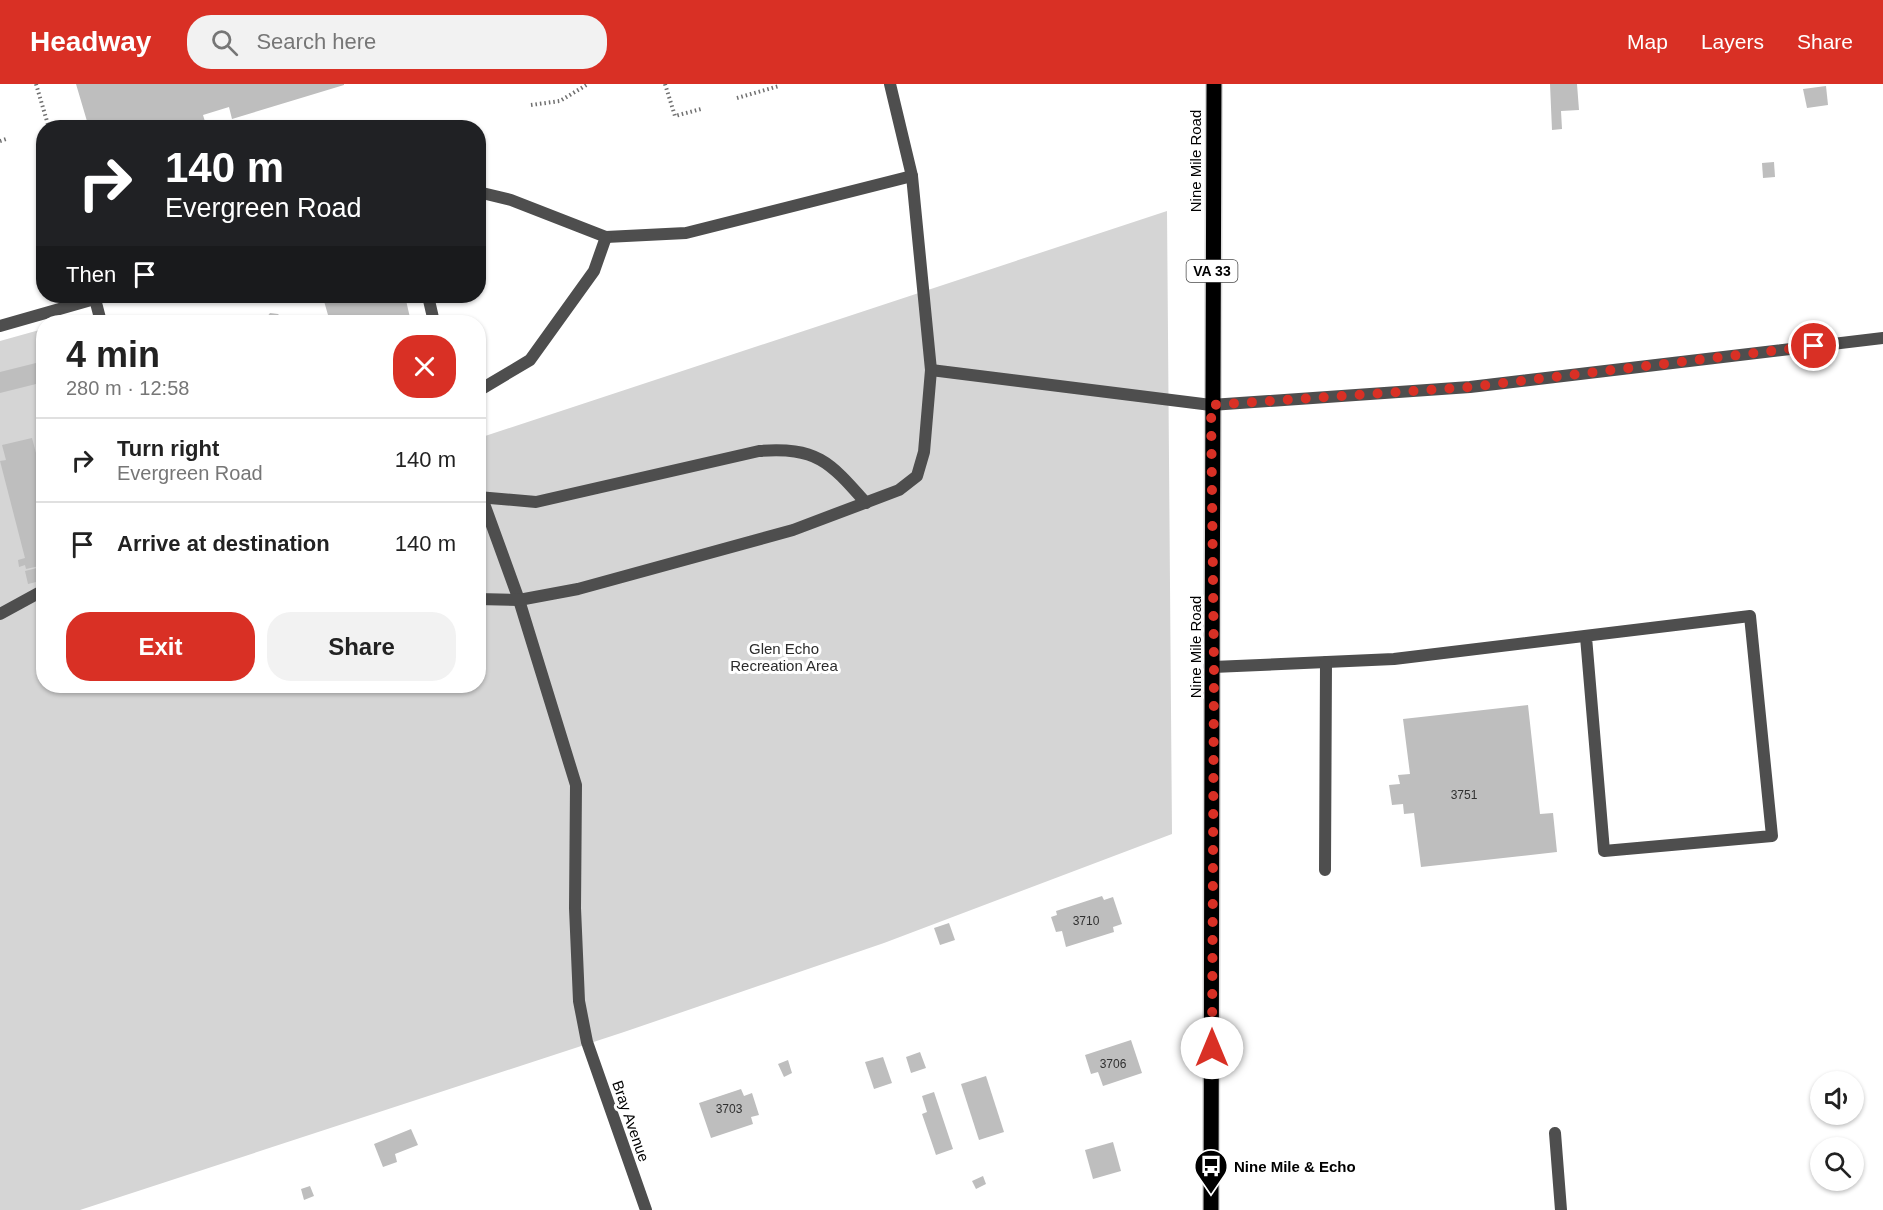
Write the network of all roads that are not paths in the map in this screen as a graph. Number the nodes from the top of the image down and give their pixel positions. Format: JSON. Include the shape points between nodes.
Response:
{"nodes":[{"id":1,"x":890,"y":84,"type":"edge"},
{"id":2,"x":1214,"y":84,"type":"edge"},
{"id":3,"x":912,"y":176,"type":"junction"},
{"id":4,"x":486,"y":194,"type":"edge"},
{"id":5,"x":606,"y":237,"type":"junction"},
{"id":6,"x":79,"y":303,"type":"edge"},
{"id":7,"x":38,"y":315,"type":"edge"},
{"id":8,"x":36,"y":316,"type":"edge"},
{"id":9,"x":0,"y":326,"type":"edge"},
{"id":10,"x":1883,"y":338,"type":"edge"},
{"id":11,"x":931,"y":370,"type":"junction"},
{"id":12,"x":486,"y":386,"type":"edge"},
{"id":13,"x":1211,"y":405,"type":"junction"},
{"id":14,"x":486,"y":494,"type":"edge"},
{"id":15,"x":866,"y":503,"type":"junction"},
{"id":16,"x":486,"y":509,"type":"edge"},
{"id":17,"x":36,"y":594,"type":"edge"},
{"id":18,"x":486,"y":599,"type":"edge"},
{"id":19,"x":519,"y":600,"type":"junction"},
{"id":20,"x":0,"y":614,"type":"edge"},
{"id":21,"x":1586,"y":637,"type":"junction"},
{"id":22,"x":1326,"y":662,"type":"junction"},
{"id":23,"x":1214,"y":667,"type":"junction"},
{"id":24,"x":1325,"y":870,"type":"dead end"},
{"id":25,"x":1555,"y":1133,"type":"dead end"},
{"id":26,"x":646,"y":1210,"type":"edge"},
{"id":27,"x":1211,"y":1210,"type":"edge"},
{"id":28,"x":1561,"y":1210,"type":"edge"}],
"edges":[{"from":1,"to":3,"type":"street"},
{"from":2,"to":13,"type":"main road","name":"Nine Mile Road","number":"VA 33"},
{"from":3,"to":5,"type":"street","via":[[686,233]]},
{"from":3,"to":11,"type":"street"},
{"from":4,"to":5,"type":"street"},
{"from":5,"to":12,"type":"street","via":[[594,271],[530,360]]},
{"from":6,"to":7,"type":"street"},
{"from":8,"to":9,"type":"street"},
{"from":10,"to":13,"type":"street","via":[[1470,387]]},
{"from":11,"to":13,"type":"street"},
{"from":11,"to":15,"type":"street","via":[[924,452],[917,476],[899,490]]},
{"from":13,"to":23,"type":"main road","name":"Nine Mile Road","number":"VA 33"},
{"from":14,"to":15,"type":"street","via":[[536,502],[759,451],[783,449],[808,452],[823,460]]},
{"from":15,"to":19,"type":"street","via":[[794,530],[578,589]]},
{"from":16,"to":19,"type":"street","name":"Bray Avenue"},
{"from":17,"to":20,"type":"street"},
{"from":18,"to":19,"type":"street"},
{"from":19,"to":26,"type":"street","name":"Bray Avenue","via":[[576,785],[579,1001],[587,1042]]},
{"from":21,"to":21,"type":"street","via":[[1750,616],[1772,836],[1604,851]]},
{"from":21,"to":22,"type":"street"},
{"from":22,"to":23,"type":"street"},
{"from":22,"to":24,"type":"street"},
{"from":23,"to":27,"type":"main road","name":"Nine Mile Road","number":"VA 33"},
{"from":25,"to":28,"type":"street"}]}
